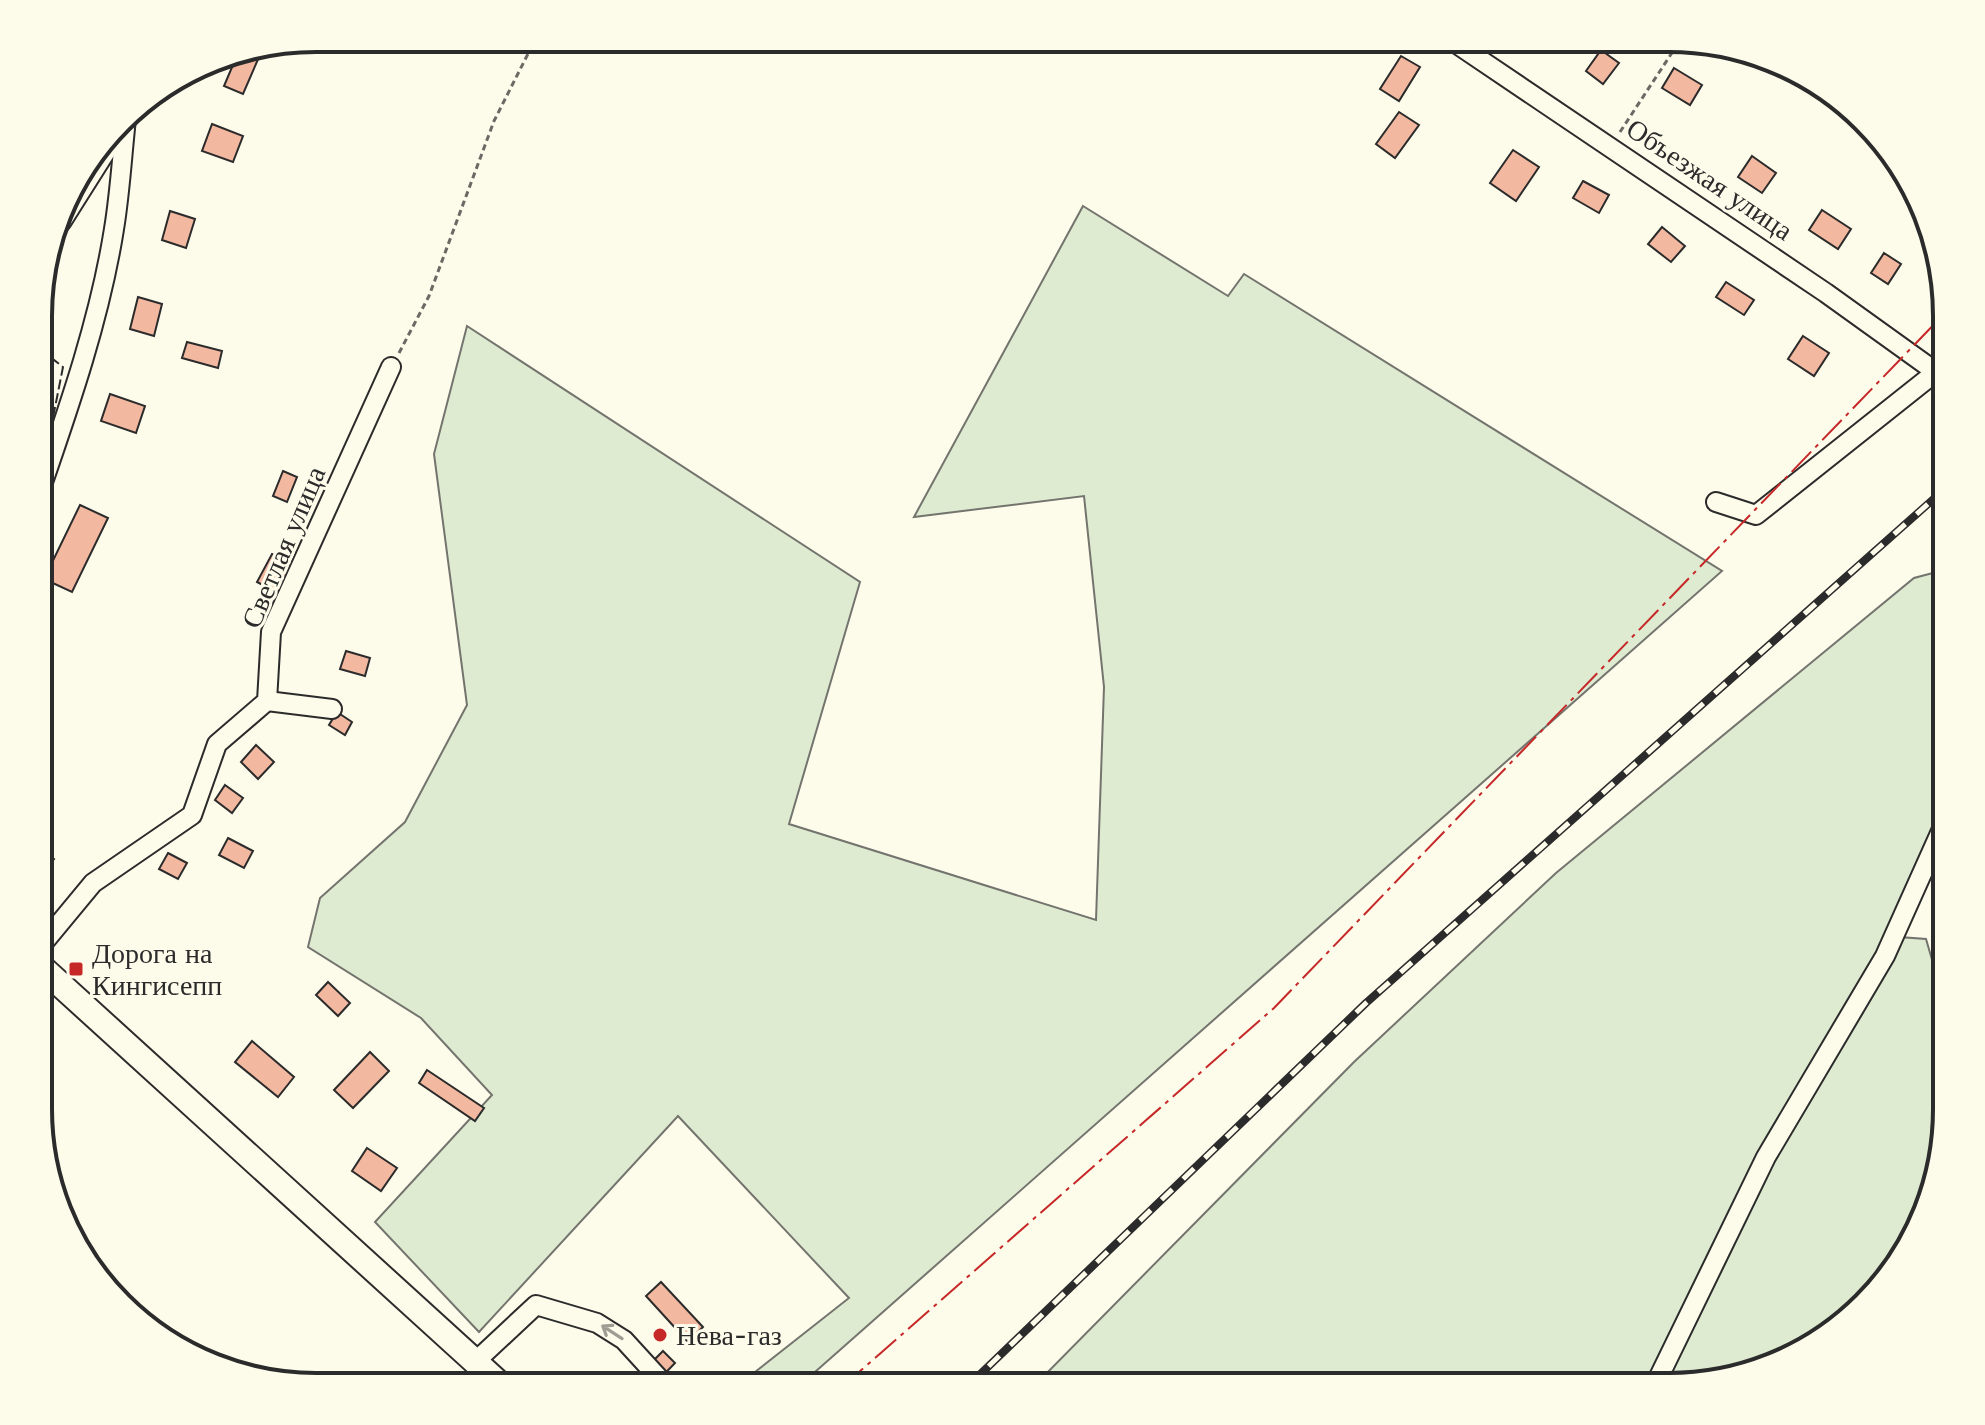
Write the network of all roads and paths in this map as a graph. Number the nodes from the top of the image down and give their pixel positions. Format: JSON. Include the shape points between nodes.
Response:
{"nodes":[{"id":1,"x":528,"y":53,"type":"edge"},
{"id":2,"x":1471,"y":53,"type":"edge"},
{"id":3,"x":1672,"y":53,"type":"edge"},
{"id":4,"x":124,"y":135,"type":"edge"},
{"id":5,"x":1611,"y":146,"type":"junction"},
{"id":6,"x":391,"y":367,"type":"joint"},
{"id":7,"x":1932,"y":369,"type":"edge"},
{"id":8,"x":1932,"y":375,"type":"edge"},
{"id":9,"x":52,"y":456,"type":"edge"},
{"id":10,"x":1716,"y":502,"type":"dead end"},
{"id":11,"x":267,"y":701,"type":"junction"},
{"id":12,"x":332,"y":709,"type":"dead end"},
{"id":13,"x":1932,"y":851,"type":"edge"},
{"id":14,"x":53,"y":932,"type":"edge"},
{"id":15,"x":53,"y":978,"type":"edge"},
{"id":16,"x":476,"y":1361,"type":"junction"},
{"id":17,"x":488,"y":1372,"type":"edge"},
{"id":18,"x":654,"y":1372,"type":"edge"},
{"id":19,"x":1661,"y":1373,"type":"edge"}],
"edges":[{"from":1,"to":6,"type":"path","via":[[494,121],[429,296]]},
{"from":2,"to":5,"type":"street","name":"Объезжая улица"},
{"from":3,"to":5,"type":"path"},
{"from":4,"to":9,"type":"street","via":[[102,284]]},
{"from":5,"to":7,"type":"street","name":"Объезжая улица"},
{"from":6,"to":11,"type":"street","name":"Светлая улица","via":[[271,632]]},
{"from":8,"to":10,"type":"street","name":"Объезжая улица","via":[[1756,515]]},
{"from":11,"to":12,"type":"street"},
{"from":11,"to":14,"type":"street","via":[[217,744],[192,815],[93,883]]},
{"from":13,"to":19,"type":"street","via":[[1885,956],[1766,1157]]},
{"from":15,"to":16,"type":"main road"},
{"from":16,"to":17,"type":"main road"},
{"from":18,"to":16,"type":"street","one_way":true,"via":[[624,1340],[597,1323],[536,1305]]}]}
